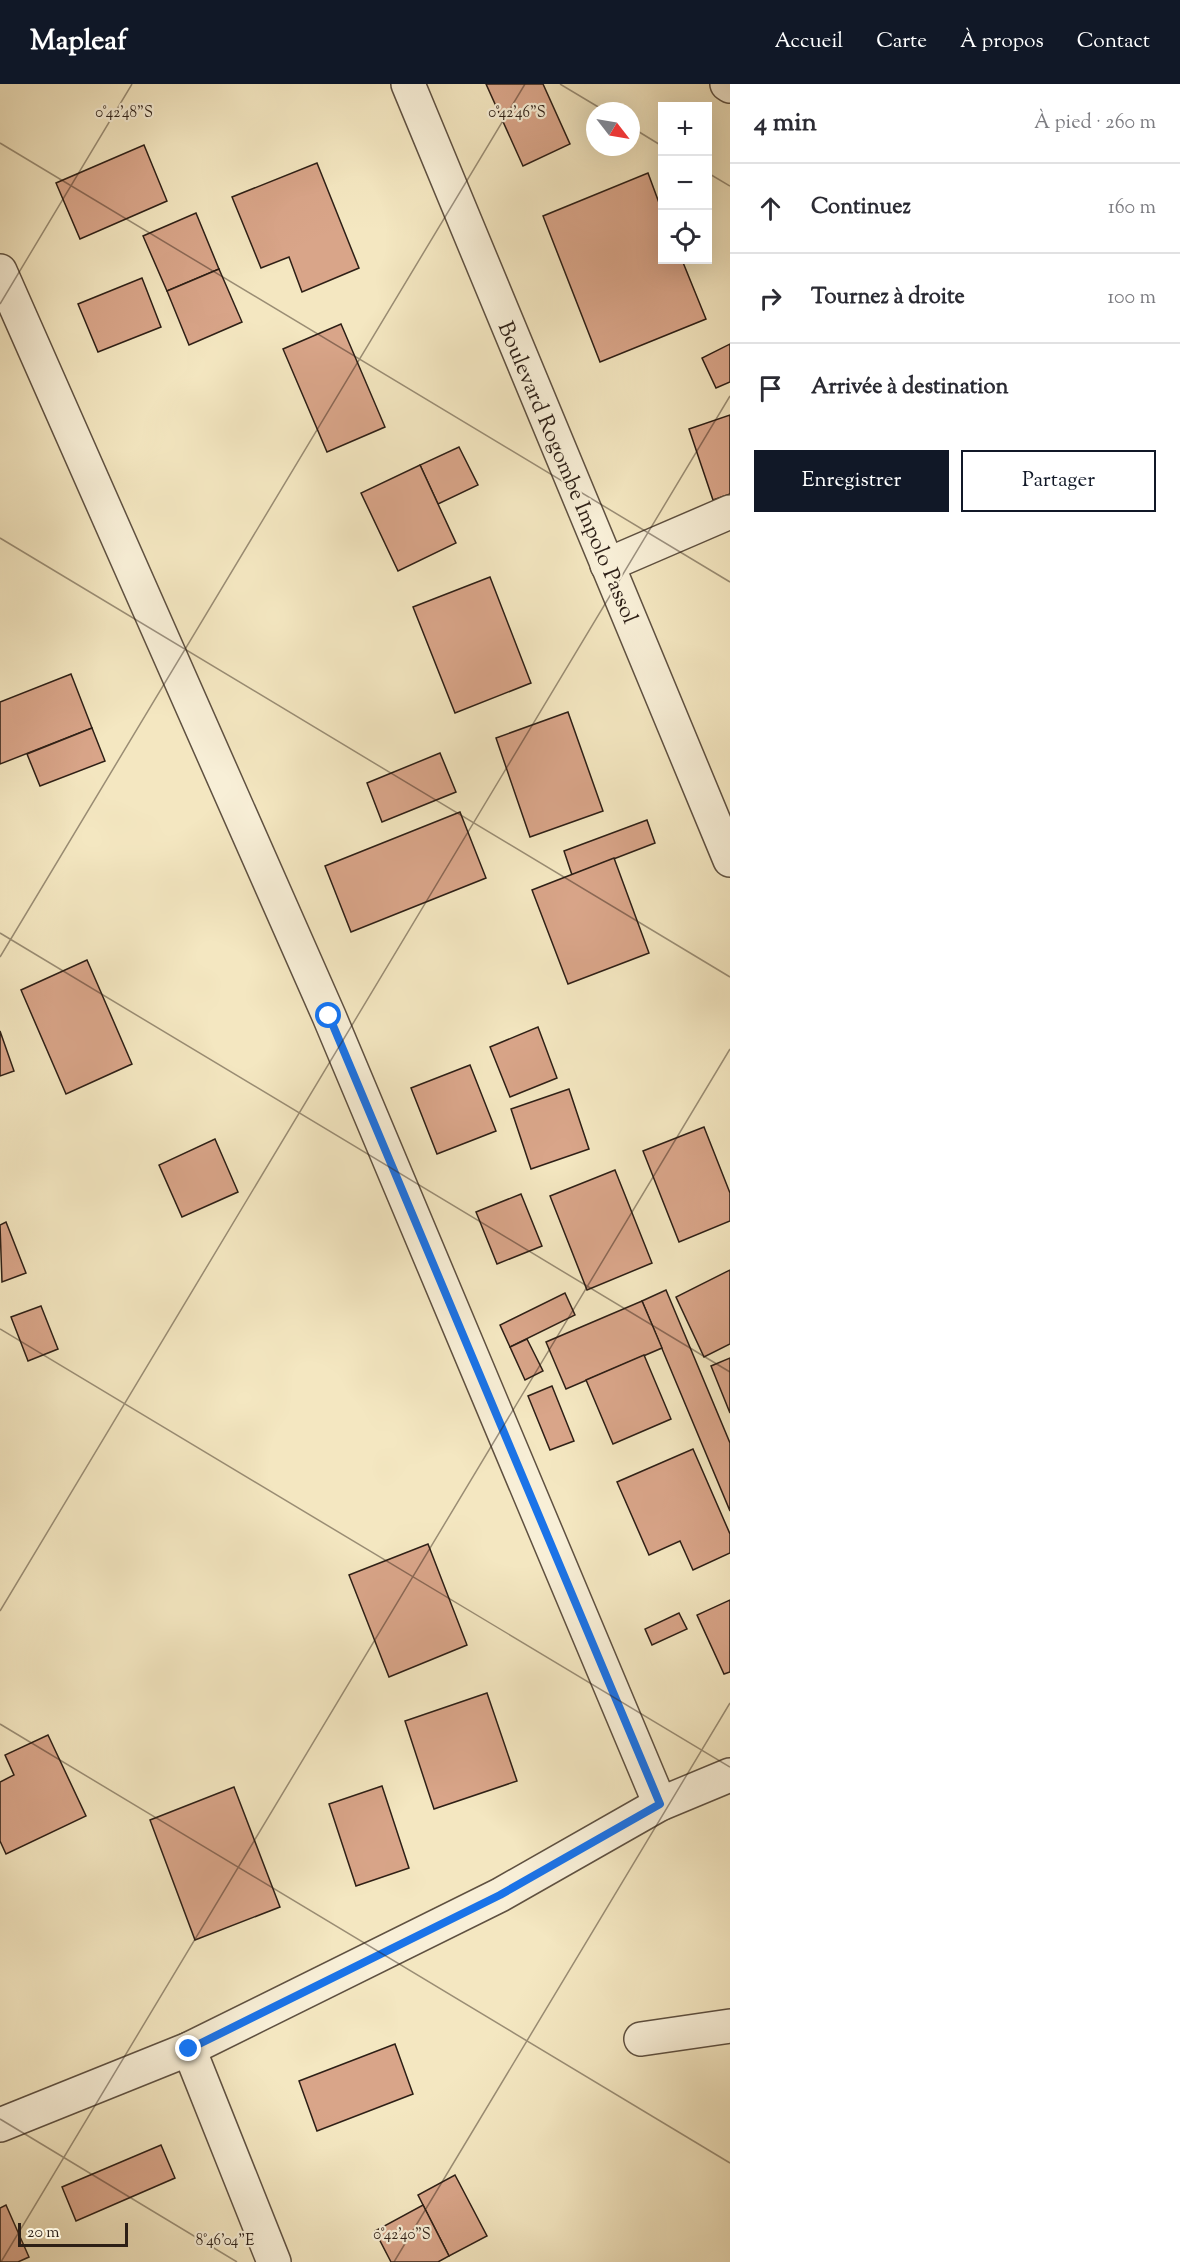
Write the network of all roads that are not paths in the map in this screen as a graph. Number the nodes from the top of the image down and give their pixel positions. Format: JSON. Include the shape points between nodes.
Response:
{"nodes":[{"id":1,"x":408,"y":84,"type":"edge"},
{"id":2,"x":0,"y":271,"type":"edge"},
{"id":3,"x":730,"y":513,"type":"edge"},
{"id":4,"x":607,"y":565,"type":"junction"},
{"id":5,"x":730,"y":860,"type":"edge"},
{"id":6,"x":730,"y":1775,"type":"edge"},
{"id":7,"x":660,"y":1804,"type":"junction"},
{"id":8,"x":730,"y":2026,"type":"edge"},
{"id":9,"x":641,"y":2039,"type":"dead end"},
{"id":10,"x":189,"y":2049,"type":"junction"},
{"id":11,"x":0,"y":2125,"type":"edge"},
{"id":12,"x":274,"y":2262,"type":"edge"}],
"edges":[{"from":1,"to":4,"type":"street","name":"Boulevard Rogombe Impolo Passol"},
{"from":2,"to":7,"type":"street","via":[[329,1016]]},
{"from":3,"to":4,"type":"street"},
{"from":4,"to":5,"type":"street","name":"Boulevard Rogombe Impolo Passol"},
{"from":6,"to":7,"type":"street"},
{"from":7,"to":10,"type":"street","via":[[500,1895]]},
{"from":8,"to":9,"type":"street"},
{"from":10,"to":11,"type":"street"},
{"from":10,"to":12,"type":"street"}]}
